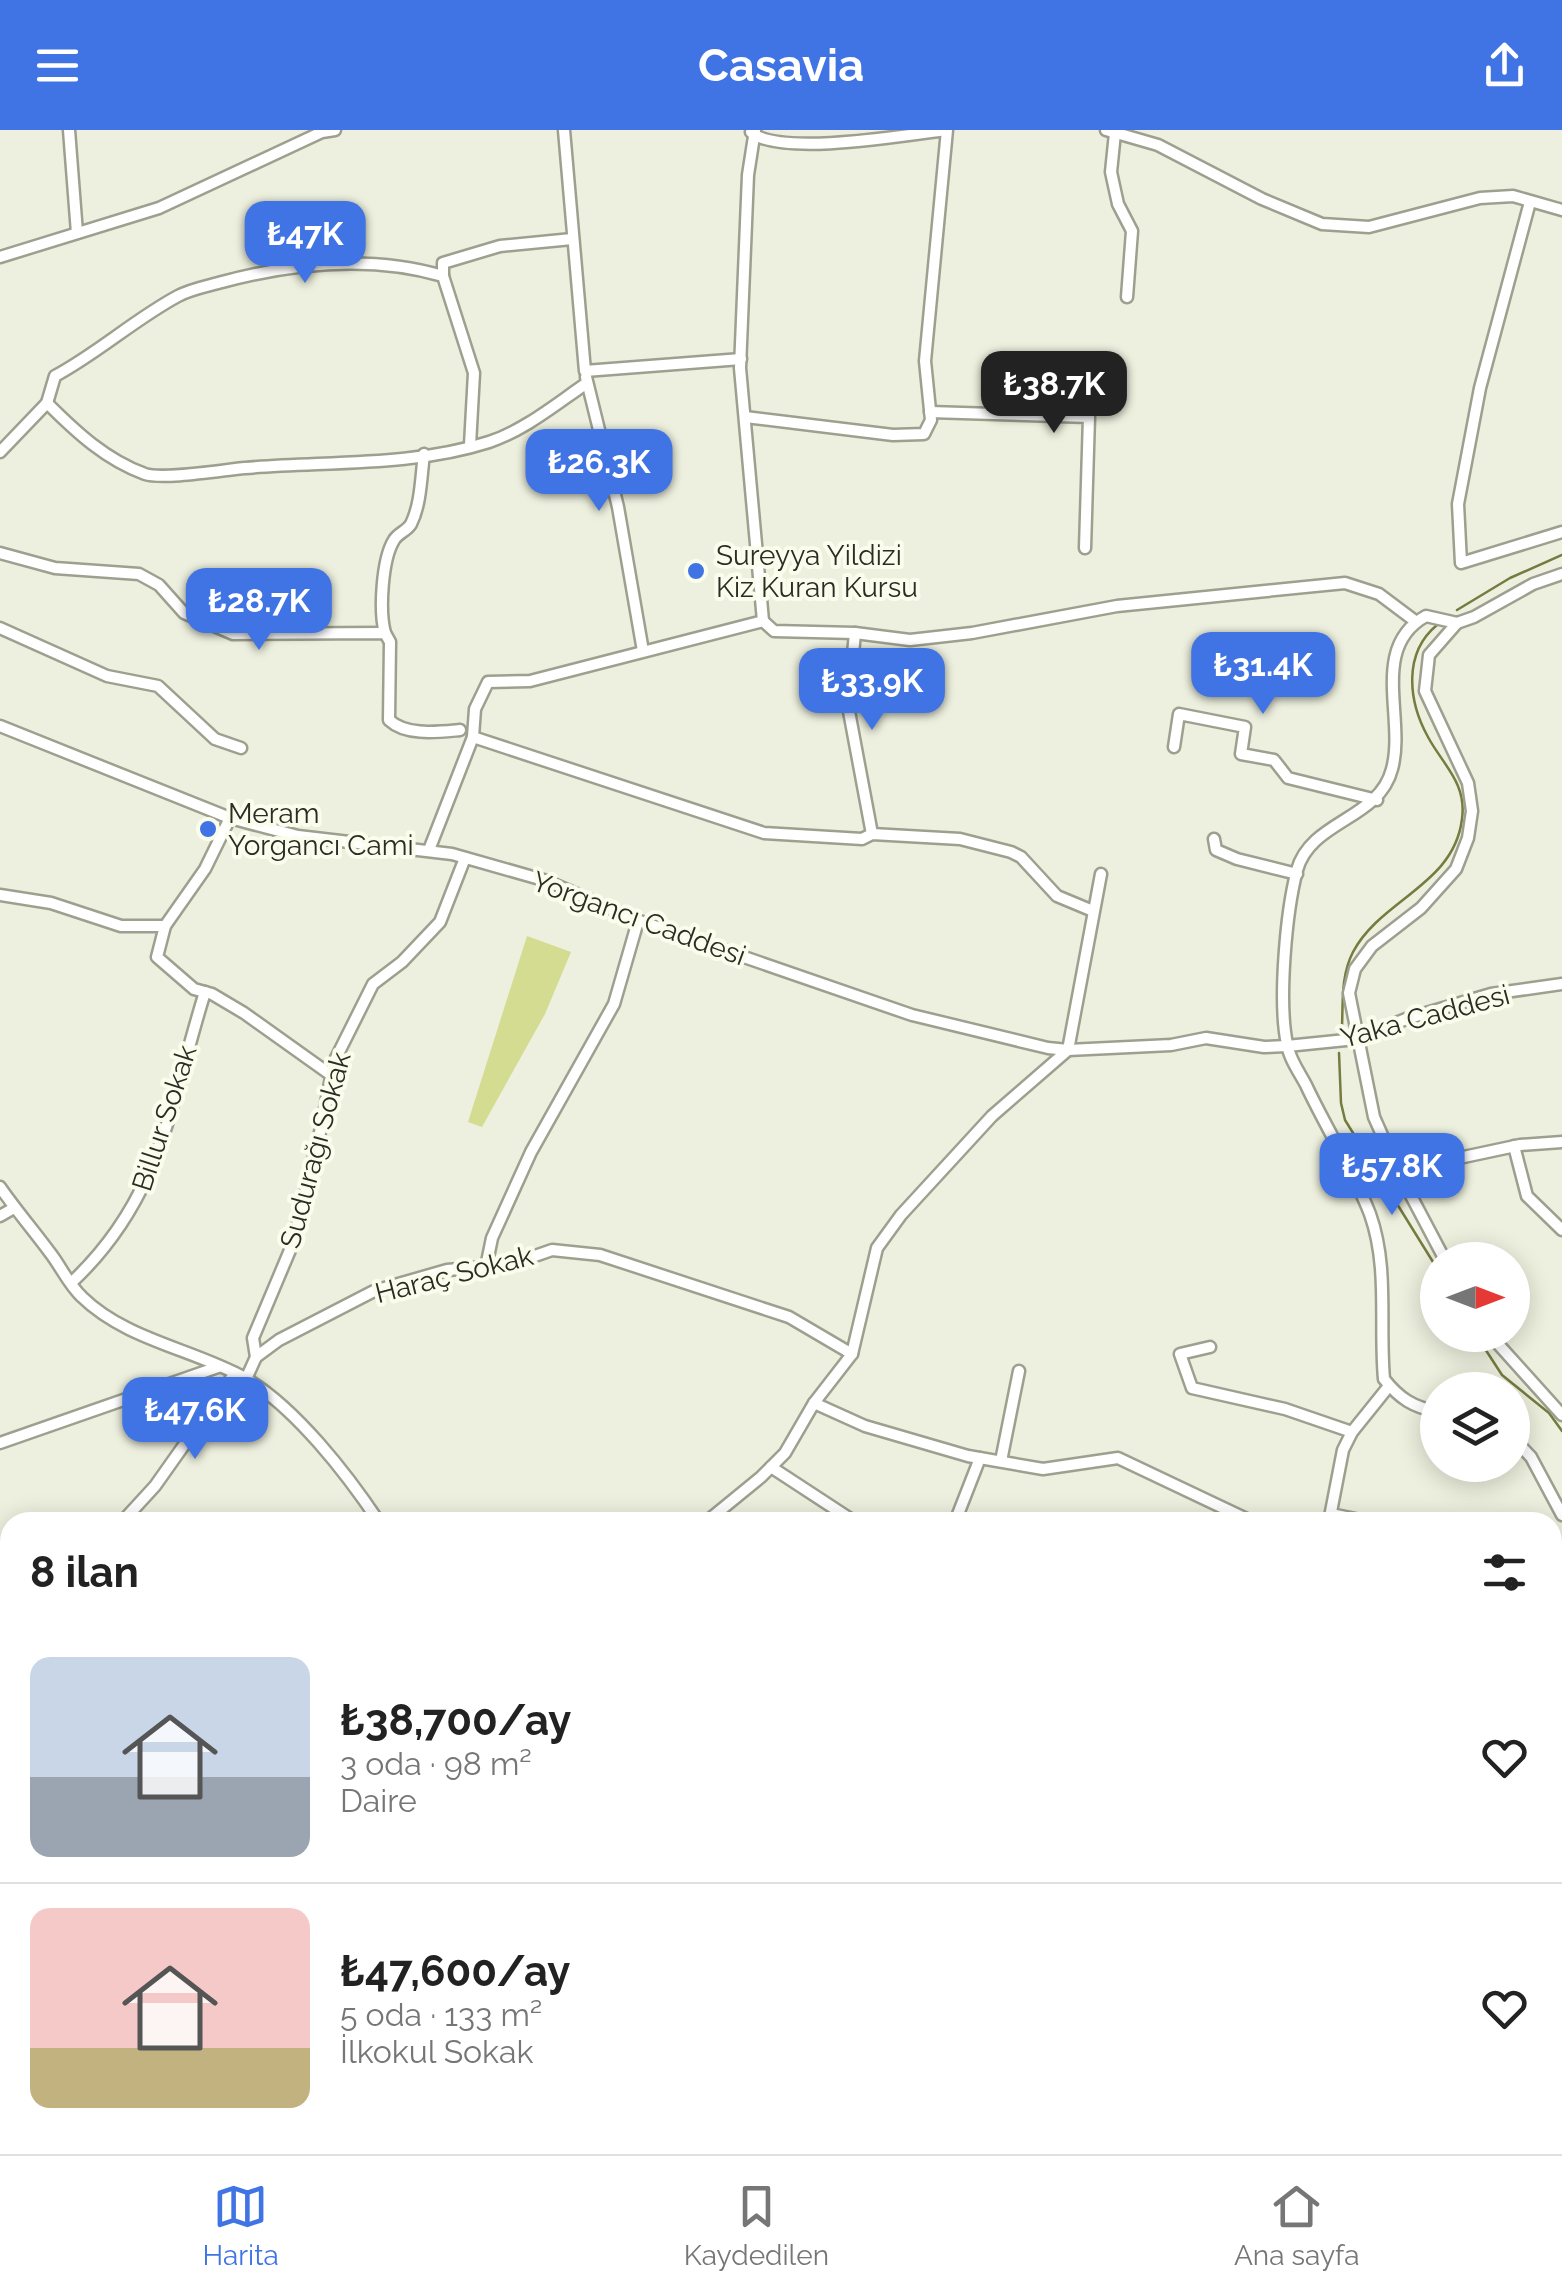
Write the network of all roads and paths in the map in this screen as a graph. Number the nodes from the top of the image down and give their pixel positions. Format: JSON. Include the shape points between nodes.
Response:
{"nodes":[{"id":1,"x":69,"y":130,"type":"edge"},
{"id":2,"x":334,"y":130,"type":"edge"},
{"id":3,"x":564,"y":130,"type":"edge"},
{"id":4,"x":947,"y":130,"type":"edge"},
{"id":5,"x":1110,"y":131,"type":"edge"},
{"id":6,"x":753,"y":132,"type":"edge"},
{"id":7,"x":311,"y":134,"type":"edge"},
{"id":8,"x":1530,"y":202,"type":"junction"},
{"id":9,"x":1562,"y":210,"type":"edge"},
{"id":10,"x":77,"y":233,"type":"junction"},
{"id":11,"x":572,"y":239,"type":"junction"},
{"id":12,"x":0,"y":257,"type":"edge"},
{"id":13,"x":442,"y":276,"type":"junction"},
{"id":14,"x":1127,"y":297,"type":"dead end"},
{"id":15,"x":741,"y":359,"type":"junction"},
{"id":16,"x":586,"y":377,"type":"junction"},
{"id":17,"x":46,"y":403,"type":"junction"},
{"id":18,"x":930,"y":412,"type":"junction"},
{"id":19,"x":745,"y":417,"type":"junction"},
{"id":20,"x":470,"y":446,"type":"junction"},
{"id":21,"x":0,"y":452,"type":"edge"},
{"id":22,"x":424,"y":454,"type":"junction"},
{"id":23,"x":1562,"y":532,"type":"edge"},
{"id":24,"x":1084,"y":548,"type":"dead end"},
{"id":25,"x":0,"y":553,"type":"edge"},
{"id":26,"x":1562,"y":574,"type":"edge"},
{"id":27,"x":763,"y":620,"type":"junction"},
{"id":28,"x":1416,"y":621,"type":"junction"},
{"id":29,"x":1457,"y":622,"type":"junction"},
{"id":30,"x":0,"y":628,"type":"edge"},
{"id":31,"x":385,"y":632,"type":"junction"},
{"id":32,"x":855,"y":634,"type":"junction"},
{"id":33,"x":643,"y":651,"type":"junction"},
{"id":34,"x":0,"y":726,"type":"edge"},
{"id":35,"x":460,"y":730,"type":"dead end"},
{"id":36,"x":473,"y":737,"type":"junction"},
{"id":37,"x":1174,"y":746,"type":"dead end"},
{"id":38,"x":241,"y":748,"type":"dead end"},
{"id":39,"x":1377,"y":800,"type":"junction"},
{"id":40,"x":230,"y":818,"type":"junction"},
{"id":41,"x":872,"y":834,"type":"junction"},
{"id":42,"x":1214,"y":839,"type":"dead end"},
{"id":43,"x":429,"y":850,"type":"junction"},
{"id":44,"x":465,"y":858,"type":"junction"},
{"id":45,"x":1101,"y":874,"type":"dead end"},
{"id":46,"x":1297,"y":874,"type":"junction"},
{"id":47,"x":0,"y":895,"type":"edge"},
{"id":48,"x":1093,"y":911,"type":"junction"},
{"id":49,"x":638,"y":921,"type":"junction"},
{"id":50,"x":165,"y":926,"type":"junction"},
{"id":51,"x":1562,"y":984,"type":"edge"},
{"id":52,"x":205,"y":992,"type":"junction"},
{"id":53,"x":1356,"y":1039,"type":"junction"},
{"id":54,"x":1287,"y":1046,"type":"junction"},
{"id":55,"x":1068,"y":1050,"type":"junction"},
{"id":56,"x":331,"y":1075,"type":"junction"},
{"id":57,"x":1562,"y":1142,"type":"edge"},
{"id":58,"x":1514,"y":1146,"type":"junction"},
{"id":59,"x":1398,"y":1172,"type":"junction"},
{"id":60,"x":0,"y":1187,"type":"edge"},
{"id":61,"x":14,"y":1208,"type":"junction"},
{"id":62,"x":0,"y":1216,"type":"edge"},
{"id":63,"x":1562,"y":1230,"type":"edge"},
{"id":64,"x":1435,"y":1242,"type":"edge"},
{"id":65,"x":486,"y":1267,"type":"junction"},
{"id":66,"x":71,"y":1282,"type":"junction"},
{"id":67,"x":1210,"y":1347,"type":"dead end"},
{"id":68,"x":1505,"y":1352,"type":"edge"},
{"id":69,"x":852,"y":1354,"type":"junction"},
{"id":70,"x":256,"y":1357,"type":"junction"},
{"id":71,"x":218,"y":1367,"type":"junction"},
{"id":72,"x":1018,"y":1370,"type":"dead end"},
{"id":73,"x":241,"y":1376,"type":"junction"},
{"id":74,"x":1390,"y":1386,"type":"junction"},
{"id":75,"x":814,"y":1404,"type":"junction"},
{"id":76,"x":1420,"y":1409,"type":"edge"},
{"id":77,"x":1562,"y":1415,"type":"edge"},
{"id":78,"x":1352,"y":1432,"type":"junction"},
{"id":79,"x":0,"y":1442,"type":"edge"},
{"id":80,"x":1530,"y":1455,"type":"edge"},
{"id":81,"x":980,"y":1458,"type":"junction"},
{"id":82,"x":1002,"y":1461,"type":"junction"},
{"id":83,"x":772,"y":1466,"type":"junction"},
{"id":84,"x":131,"y":1512,"type":"edge"},
{"id":85,"x":372,"y":1512,"type":"edge"},
{"id":86,"x":718,"y":1512,"type":"edge"},
{"id":87,"x":841,"y":1512,"type":"edge"},
{"id":88,"x":959,"y":1512,"type":"edge"},
{"id":89,"x":1232,"y":1512,"type":"edge"},
{"id":90,"x":1331,"y":1512,"type":"edge"},
{"id":91,"x":1560,"y":1512,"type":"edge"}],
"edges":[{"from":1,"to":10,"type":"street"},
{"from":2,"to":7,"type":"street"},
{"from":3,"to":11,"type":"street"},
{"from":4,"to":6,"type":"street","via":[[792,143]]},
{"from":4,"to":18,"type":"street","via":[[925,361]]},
{"from":5,"to":8,"type":"street","via":[[1158,145],[1322,224],[1368,227],[1480,198]]},
{"from":5,"to":14,"type":"street","via":[[1118,204],[1132,231]]},
{"from":6,"to":15,"type":"street"},
{"from":7,"to":10,"type":"street","via":[[159,208]]},
{"from":8,"to":9,"type":"street"},
{"from":8,"to":23,"type":"street","via":[[1480,388],[1458,504],[1461,563]]},
{"from":10,"to":12,"type":"street"},
{"from":11,"to":13,"type":"street","via":[[500,246],[442,263]]},
{"from":11,"to":16,"type":"street"},
{"from":13,"to":17,"type":"street","via":[[410,266],[328,264],[271,269],[181,294],[55,376]]},
{"from":13,"to":20,"type":"street","via":[[474,373]]},
{"from":15,"to":16,"type":"street"},
{"from":15,"to":19,"type":"street"},
{"from":16,"to":20,"type":"street","via":[[517,430]]},
{"from":16,"to":33,"type":"street"},
{"from":17,"to":21,"type":"street"},
{"from":17,"to":22,"type":"street","via":[[105,454],[150,476]]},
{"from":18,"to":19,"type":"street","via":[[924,434],[909,435]]},
{"from":18,"to":24,"type":"street","via":[[1089,417]]},
{"from":19,"to":27,"type":"street"},
{"from":20,"to":22,"type":"street"},
{"from":22,"to":31,"type":"street","via":[[409,528],[395,537],[390,552],[381,598]]},
{"from":25,"to":31,"type":"street","via":[[55,568],[139,574],[184,613],[234,634]]},
{"from":26,"to":29,"type":"street"},
{"from":27,"to":32,"type":"street","via":[[774,631]]},
{"from":27,"to":33,"type":"street"},
{"from":28,"to":29,"type":"street","via":[[1426,616]]},
{"from":28,"to":32,"type":"street","via":[[1379,594],[1345,582],[1118,606],[910,640]]},
{"from":28,"to":39,"type":"street","via":[[1395,652],[1396,754]]},
{"from":29,"to":53,"type":"street","via":[[1429,654],[1425,691],[1468,783],[1468,838],[1456,869],[1355,969],[1350,993]]},
{"from":30,"to":38,"type":"street","via":[[97,673],[158,686],[215,738]]},
{"from":31,"to":35,"type":"street","via":[[389,720],[401,728]]},
{"from":32,"to":41,"type":"street","via":[[848,706]]},
{"from":33,"to":36,"type":"street","via":[[530,681],[488,682],[475,709]]},
{"from":34,"to":40,"type":"street","name":"Yorgancı Caddesi"},
{"from":36,"to":41,"type":"street","via":[[764,833]]},
{"from":36,"to":43,"type":"street"},
{"from":37,"to":39,"type":"street","via":[[1179,714],[1246,727],[1241,754],[1274,760],[1288,778]]},
{"from":39,"to":46,"type":"street","via":[[1314,840]]},
{"from":40,"to":43,"type":"street","name":"Yorgancı Caddesi","via":[[298,836]]},
{"from":40,"to":50,"type":"street","via":[[206,869]]},
{"from":41,"to":48,"type":"street","via":[[960,839],[1011,852],[1058,896]]},
{"from":42,"to":46,"type":"street","via":[[1216,850],[1237,859]]},
{"from":43,"to":44,"type":"street","name":"Yorgancı Caddesi"},
{"from":44,"to":49,"type":"street","name":"Yorgancı Caddesi","via":[[546,882]]},
{"from":44,"to":56,"type":"street","name":"Sudurağı Sokak","via":[[440,922],[374,984]]},
{"from":45,"to":48,"type":"street"},
{"from":46,"to":54,"type":"street","via":[[1283,996]]},
{"from":47,"to":50,"type":"street","via":[[122,926]]},
{"from":48,"to":55,"type":"street"},
{"from":49,"to":55,"type":"street","name":"Yorgancı Caddesi","via":[[912,1015]]},
{"from":49,"to":65,"type":"street","via":[[614,1004],[531,1152]]},
{"from":50,"to":52,"type":"street","via":[[157,958]]},
{"from":51,"to":53,"type":"street","name":"Yaka Caddesi","via":[[1491,994]]},
{"from":52,"to":56,"type":"street"},
{"from":52,"to":66,"type":"street","name":"Billur Sokak","via":[[149,1178],[114,1238]]},
{"from":53,"to":54,"type":"street","name":"Yaka Caddesi"},
{"from":53,"to":59,"type":"street","via":[[1374,1116]]},
{"from":54,"to":55,"type":"street","name":"Yorgancı Caddesi","via":[[1206,1038]]},
{"from":54,"to":74,"type":"street","via":[[1369,1212],[1382,1255],[1383,1364]]},
{"from":55,"to":69,"type":"street","via":[[992,1116],[901,1214],[877,1248]]},
{"from":56,"to":70,"type":"street","name":"Sudurağı Sokak","via":[[293,1242],[253,1338]]},
{"from":57,"to":58,"type":"street"},
{"from":58,"to":59,"type":"street"},
{"from":58,"to":63,"type":"street","via":[[1527,1196]]},
{"from":59,"to":64,"type":"street"},
{"from":60,"to":61,"type":"street"},
{"from":61,"to":62,"type":"street"},
{"from":61,"to":66,"type":"street"},
{"from":65,"to":69,"type":"street","name":"Haraç Sokak","via":[[552,1250],[600,1255],[789,1318]]},
{"from":65,"to":70,"type":"street","name":"Haraç Sokak","via":[[447,1270],[374,1291]]},
{"from":66,"to":71,"type":"street","via":[[104,1314]]},
{"from":67,"to":78,"type":"street","via":[[1180,1354],[1192,1388],[1285,1408]]},
{"from":68,"to":77,"type":"street"},
{"from":69,"to":75,"type":"street"},
{"from":70,"to":73,"type":"street"},
{"from":71,"to":73,"type":"street"},
{"from":71,"to":79,"type":"street"},
{"from":72,"to":82,"type":"street"},
{"from":73,"to":84,"type":"street"},
{"from":73,"to":85,"type":"street","via":[[315,1440]]},
{"from":74,"to":76,"type":"street"},
{"from":74,"to":78,"type":"street"},
{"from":75,"to":81,"type":"street","via":[[864,1426]]},
{"from":75,"to":83,"type":"street"},
{"from":78,"to":90,"type":"street"},
{"from":80,"to":91,"type":"street"},
{"from":81,"to":82,"type":"street"},
{"from":81,"to":88,"type":"street"},
{"from":82,"to":89,"type":"street","via":[[1043,1468],[1118,1458]]},
{"from":83,"to":86,"type":"street"},
{"from":83,"to":87,"type":"street"}]}
